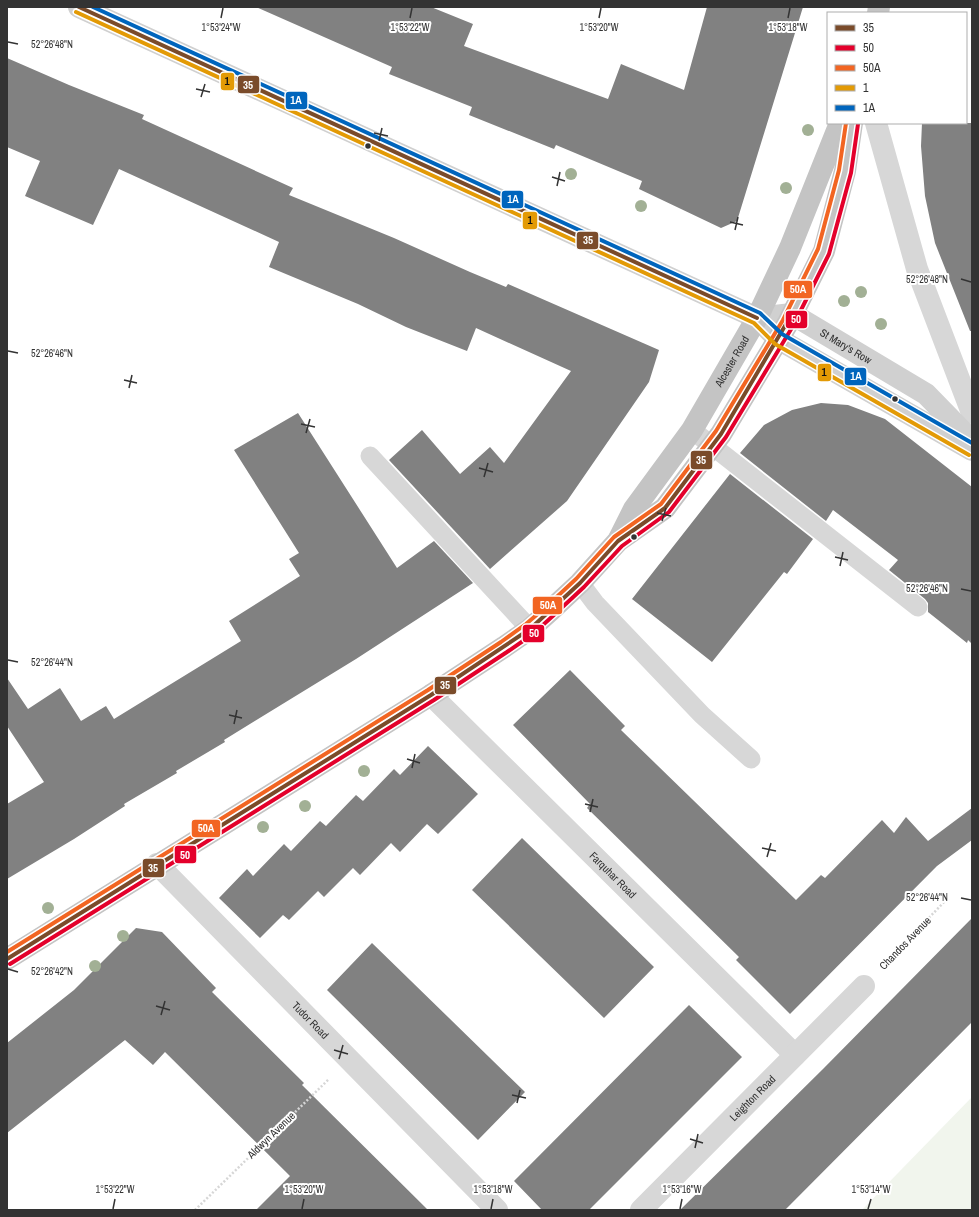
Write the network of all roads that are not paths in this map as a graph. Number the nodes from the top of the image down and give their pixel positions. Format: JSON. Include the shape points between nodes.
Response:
{"nodes":[{"id":1,"x":79,"y":7,"type":"edge"},
{"id":2,"x":840,"y":124,"type":"edge"},
{"id":3,"x":852,"y":124,"type":"edge"},
{"id":4,"x":876,"y":124,"type":"edge"},
{"id":5,"x":792,"y":314,"type":"junction"},
{"id":6,"x":757,"y":318,"type":"junction"},
{"id":7,"x":778,"y":339,"type":"junction"},
{"id":8,"x":972,"y":413,"type":"edge"},
{"id":9,"x":692,"y":430,"type":"junction"},
{"id":10,"x":972,"y":441,"type":"edge"},
{"id":11,"x":712,"y":446,"type":"junction"},
{"id":12,"x":972,"y":450,"type":"edge"},
{"id":13,"x":370,"y":456,"type":"dead end"},
{"id":14,"x":618,"y":541,"type":"junction"},
{"id":15,"x":580,"y":583,"type":"junction"},
{"id":16,"x":918,"y":607,"type":"dead end"},
{"id":17,"x":530,"y":628,"type":"junction"},
{"id":18,"x":431,"y":695,"type":"junction"},
{"id":19,"x":751,"y":759,"type":"dead end"},
{"id":20,"x":157,"y":864,"type":"junction"},
{"id":21,"x":9,"y":954,"type":"edge"},
{"id":22,"x":864,"y":986,"type":"road end"},
{"id":23,"x":795,"y":1055,"type":"junction"},
{"id":24,"x":497,"y":1210,"type":"edge"},
{"id":25,"x":641,"y":1210,"type":"edge"}],
"edges":[{"from":1,"to":6,"type":"main road"},
{"from":2,"to":6,"type":"highway","name":"Alcester Road","via":[[790,248]]},
{"from":3,"to":5,"type":"highway","name":"Alcester Road","via":[[845,171],[824,251]]},
{"from":4,"to":8,"type":"street","via":[[916,269]]},
{"from":5,"to":6,"type":"main road"},
{"from":5,"to":7,"type":"highway","name":"Alcester Road"},
{"from":5,"to":10,"type":"main road","name":"St Mary's Row","via":[[926,394]]},
{"from":6,"to":7,"type":"main road"},
{"from":6,"to":9,"type":"highway","name":"Alcester Road"},
{"from":7,"to":11,"type":"highway","name":"Alcester Road"},
{"from":7,"to":12,"type":"main road"},
{"from":9,"to":11,"type":"lane"},
{"from":9,"to":14,"type":"highway","name":"Alcester Road","via":[[634,509]]},
{"from":11,"to":14,"type":"highway","name":"Alcester Road","via":[[665,508]]},
{"from":11,"to":16,"type":"lane"},
{"from":13,"to":17,"type":"lane"},
{"from":14,"to":15,"type":"highway","name":"Alcester Road"},
{"from":15,"to":17,"type":"highway","name":"Alcester Road"},
{"from":15,"to":19,"type":"lane","via":[[595,603],[702,715]]},
{"from":17,"to":18,"type":"highway","name":"Alcester Road"},
{"from":18,"to":20,"type":"highway","name":"Alcester Road"},
{"from":18,"to":23,"type":"street","name":"Farquhar Road"},
{"from":20,"to":21,"type":"highway","name":"Alcester Road"},
{"from":20,"to":24,"type":"street","name":"Tudor Road"},
{"from":22,"to":23,"type":"street","name":"Leighton Road"},
{"from":23,"to":25,"type":"street","name":"Leighton Road"}]}
